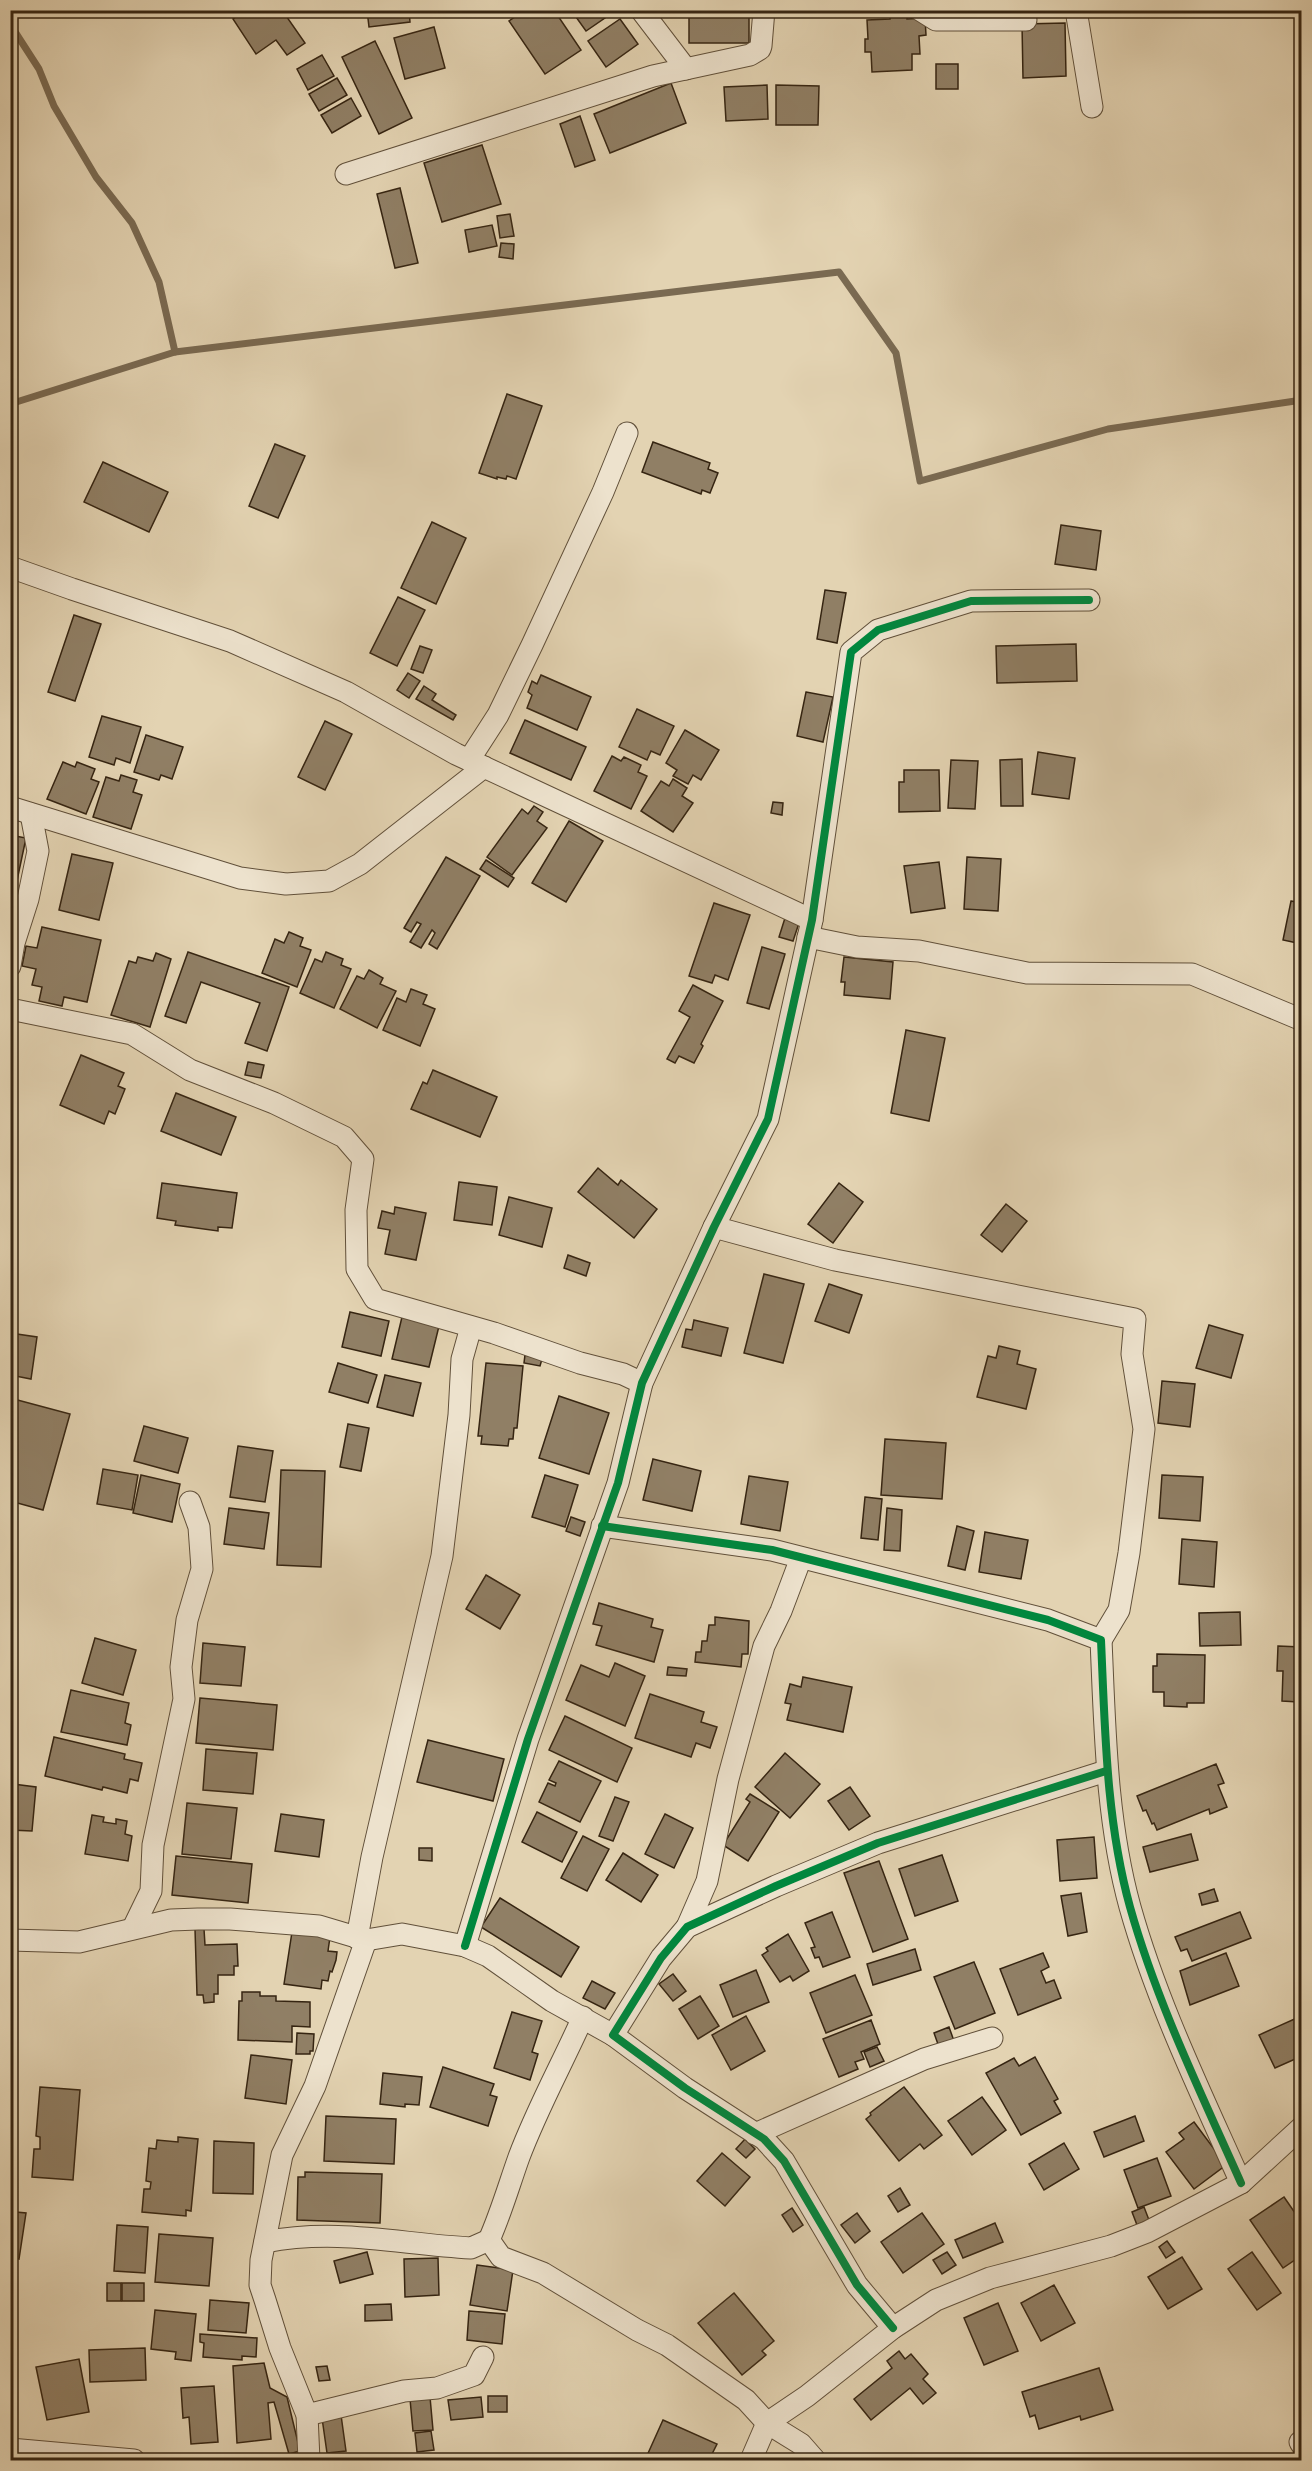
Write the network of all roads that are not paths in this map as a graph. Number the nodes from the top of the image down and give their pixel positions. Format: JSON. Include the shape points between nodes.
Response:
{"nodes":[{"id":1,"x":641,"y":10,"type":"edge"},
{"id":2,"x":764,"y":10,"type":"edge"},
{"id":3,"x":920,"y":10,"type":"edge"},
{"id":4,"x":1076,"y":10,"type":"edge"},
{"id":5,"x":1026,"y":20,"type":"dead end"},
{"id":6,"x":686,"y":69,"type":"junction"},
{"id":7,"x":1092,"y":107,"type":"dead end"},
{"id":8,"x":346,"y":174,"type":"dead end"},
{"id":9,"x":627,"y":433,"type":"dead end"},
{"id":10,"x":10,"y":567,"type":"edge"},
{"id":11,"x":1089,"y":600,"type":"dead end"},
{"id":12,"x":476,"y":764,"type":"junction"},
{"id":13,"x":10,"y":807,"type":"edge"},
{"id":14,"x":31,"y":814,"type":"junction"},
{"id":15,"x":810,"y":928,"type":"junction"},
{"id":16,"x":10,"y":966,"type":"edge"},
{"id":17,"x":10,"y":1009,"type":"edge"},
{"id":18,"x":1302,"y":1020,"type":"edge"},
{"id":19,"x":714,"y":1227,"type":"junction"},
{"id":20,"x":471,"y":1327,"type":"junction"},
{"id":21,"x":642,"y":1383,"type":"junction"},
{"id":22,"x":190,"y":1502,"type":"dead end"},
{"id":23,"x":602,"y":1526,"type":"junction"},
{"id":24,"x":801,"y":1558,"type":"junction"},
{"id":25,"x":1101,"y":1640,"type":"junction"},
{"id":26,"x":1106,"y":1771,"type":"junction"},
{"id":27,"x":133,"y":1928,"type":"junction"},
{"id":28,"x":687,"y":1928,"type":"junction"},
{"id":29,"x":362,"y":1939,"type":"junction"},
{"id":30,"x":10,"y":1940,"type":"edge"},
{"id":31,"x":465,"y":1946,"type":"junction"},
{"id":32,"x":583,"y":2017,"type":"junction"},
{"id":33,"x":613,"y":2034,"type":"junction"},
{"id":34,"x":992,"y":2038,"type":"dead end"},
{"id":35,"x":1302,"y":2127,"type":"edge"},
{"id":36,"x":755,"y":2134,"type":"junction"},
{"id":37,"x":1241,"y":2183,"type":"junction"},
{"id":38,"x":489,"y":2240,"type":"junction"},
{"id":39,"x":265,"y":2242,"type":"junction"},
{"id":40,"x":893,"y":2328,"type":"junction"},
{"id":41,"x":483,"y":2357,"type":"dead end"},
{"id":42,"x":307,"y":2415,"type":"junction"},
{"id":43,"x":767,"y":2423,"type":"junction"},
{"id":44,"x":10,"y":2449,"type":"edge"},
{"id":45,"x":134,"y":2460,"type":"edge"},
{"id":46,"x":309,"y":2460,"type":"edge"},
{"id":47,"x":751,"y":2460,"type":"edge"},
{"id":48,"x":815,"y":2460,"type":"edge"}],
"edges":[{"from":1,"to":6,"type":"street"},
{"from":2,"to":6,"type":"street","via":[[760,49],[750,55]]},
{"from":3,"to":5,"type":"street","via":[[936,20]]},
{"from":4,"to":7,"type":"street"},
{"from":6,"to":8,"type":"street","via":[[653,76]]},
{"from":9,"to":12,"type":"street"},
{"from":10,"to":12,"type":"street","via":[[230,641],[346,692]]},
{"from":11,"to":15,"type":"street","via":[[971,601],[878,630],[851,652]]},
{"from":12,"to":14,"type":"street","via":[[360,864],[329,881],[286,884],[240,878]]},
{"from":12,"to":15,"type":"street"},
{"from":13,"to":14,"type":"street"},
{"from":14,"to":16,"type":"street","via":[[38,850]]},
{"from":15,"to":18,"type":"street","via":[[857,947],[918,951],[1027,973],[1192,974]]},
{"from":15,"to":19,"type":"street","via":[[768,1119]]},
{"from":17,"to":20,"type":"street","via":[[132,1034],[190,1070],[274,1103],[344,1137],[363,1159],[356,1210],[357,1269],[375,1299]]},
{"from":19,"to":21,"type":"street"},
{"from":19,"to":25,"type":"street","via":[[835,1260],[1135,1319],[1132,1354],[1144,1429],[1119,1610]]},
{"from":20,"to":21,"type":"street"},
{"from":20,"to":29,"type":"street","via":[[462,1359],[442,1556],[372,1857]]},
{"from":21,"to":23,"type":"street","via":[[618,1483]]},
{"from":22,"to":27,"type":"street","via":[[199,1527],[202,1569],[187,1620],[181,1667],[184,1698],[153,1845],[151,1891]]},
{"from":23,"to":24,"type":"street","via":[[772,1550]]},
{"from":23,"to":31,"type":"street","via":[[528,1739]]},
{"from":24,"to":25,"type":"street","via":[[1048,1620]]},
{"from":24,"to":28,"type":"street","via":[[764,1646],[728,1779],[707,1881]]},
{"from":25,"to":26,"type":"street"},
{"from":26,"to":28,"type":"street","via":[[878,1843]]},
{"from":26,"to":37,"type":"street","via":[[1130,1907],[1165,2009]]},
{"from":27,"to":29,"type":"street","via":[[171,1920],[230,1919],[319,1926]]},
{"from":27,"to":30,"type":"street","via":[[79,1942]]},
{"from":28,"to":33,"type":"street","via":[[661,1958]]},
{"from":29,"to":31,"type":"street","via":[[402,1934]]},
{"from":29,"to":39,"type":"street","via":[[315,2086],[282,2155]]},
{"from":31,"to":32,"type":"street","via":[[488,1956],[552,2001]]},
{"from":32,"to":33,"type":"street"},
{"from":32,"to":38,"type":"street","via":[[519,2157]]},
{"from":33,"to":36,"type":"street"},
{"from":34,"to":36,"type":"street","via":[[924,2059]]},
{"from":35,"to":37,"type":"street"},
{"from":36,"to":40,"type":"street","via":[[784,2161],[856,2285]]},
{"from":37,"to":40,"type":"street","via":[[1147,2232],[1111,2246],[990,2278],[936,2300]]},
{"from":38,"to":39,"type":"street","via":[[471,2248],[326,2235]]},
{"from":38,"to":43,"type":"street","via":[[501,2257],[543,2273],[667,2345],[746,2400]]},
{"from":39,"to":42,"type":"street","via":[[261,2285],[279,2348]]},
{"from":40,"to":43,"type":"street"},
{"from":41,"to":42,"type":"street","via":[[474,2375],[437,2388],[404,2391]]},
{"from":42,"to":46,"type":"street"},
{"from":43,"to":47,"type":"street"},
{"from":43,"to":48,"type":"street","via":[[801,2444]]},
{"from":44,"to":45,"type":"street"}]}
